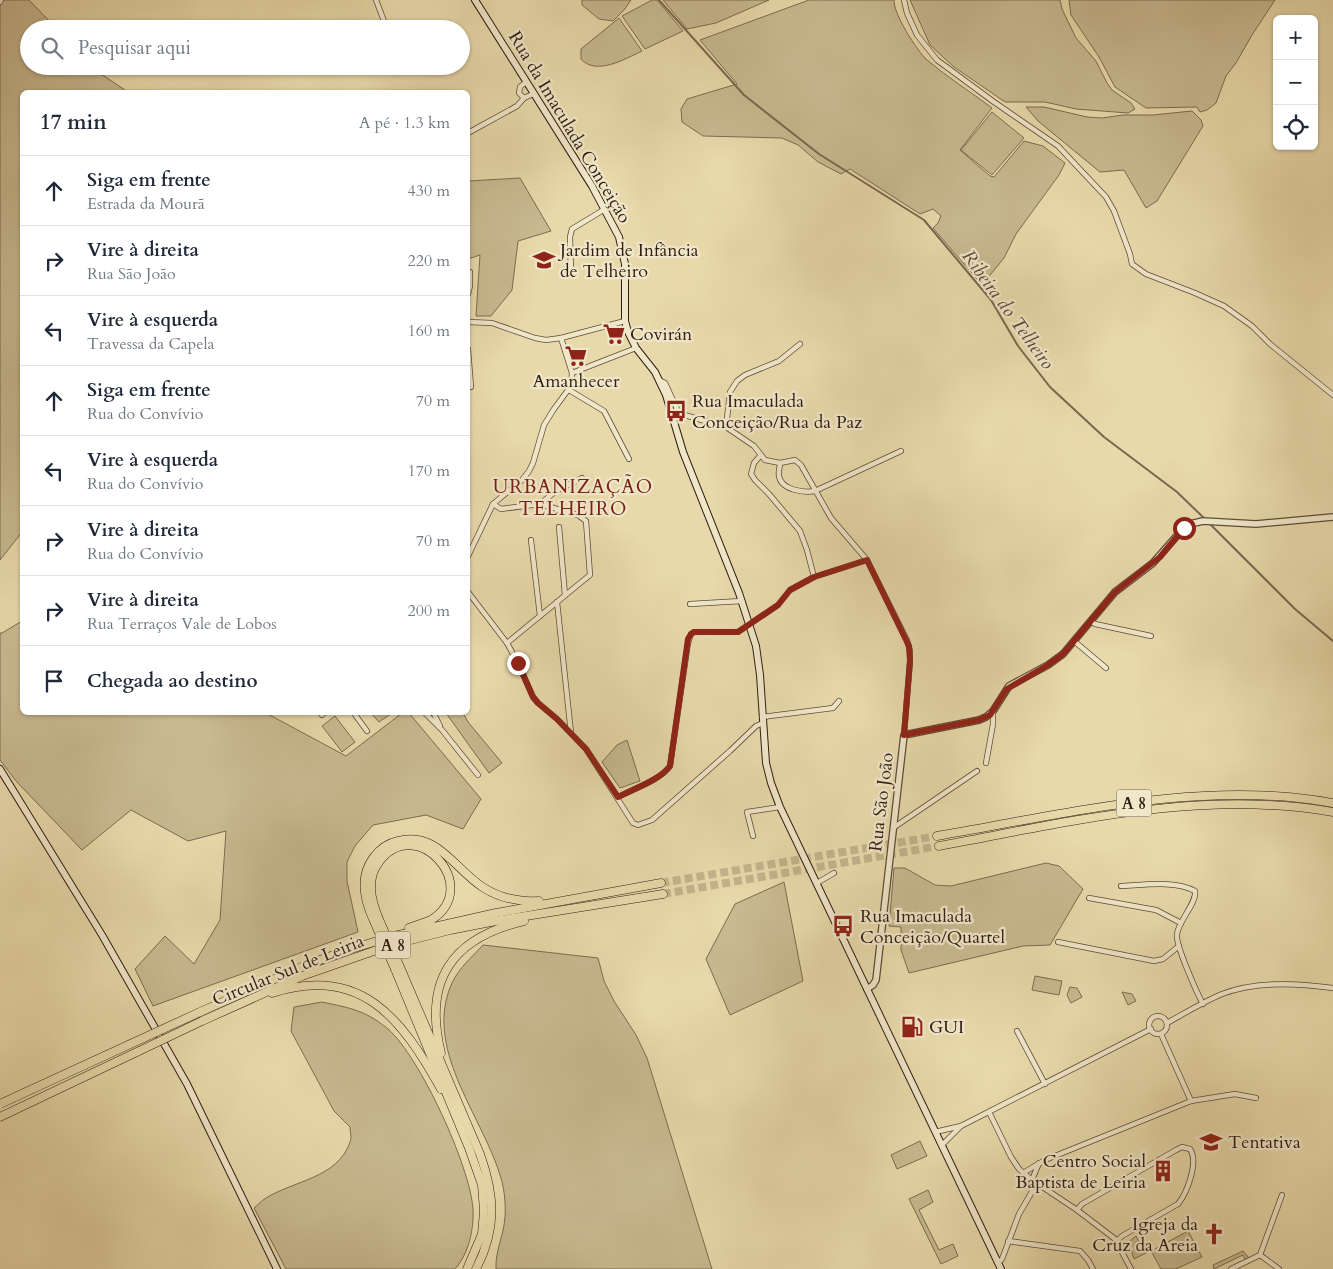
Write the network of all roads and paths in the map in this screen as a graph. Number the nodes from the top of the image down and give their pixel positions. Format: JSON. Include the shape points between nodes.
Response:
{"nodes":[{"id":1,"x":376,"y":0,"type":"edge"},
{"id":2,"x":475,"y":0,"type":"edge"},
{"id":3,"x":904,"y":0,"type":"edge"},
{"id":4,"x":384,"y":20,"type":"edge"},
{"id":5,"x":526,"y":82,"type":"junction"},
{"id":6,"x":533,"y":94,"type":"junction"},
{"id":7,"x":524,"y":98,"type":"junction"},
{"id":8,"x":470,"y":131,"type":"edge"},
{"id":9,"x":605,"y":209,"type":"junction"},
{"id":10,"x":470,"y":272,"type":"dead end"},
{"id":11,"x":571,"y":273,"type":"dead end"},
{"id":12,"x":470,"y":286,"type":"edge"},
{"id":13,"x":625,"y":321,"type":"junction"},
{"id":14,"x":470,"y":322,"type":"edge"},
{"id":15,"x":561,"y":338,"type":"junction"},
{"id":16,"x":800,"y":344,"type":"dead end"},
{"id":17,"x":636,"y":348,"type":"junction"},
{"id":18,"x":572,"y":373,"type":"junction"},
{"id":19,"x":470,"y":374,"type":"edge"},
{"id":20,"x":660,"y":380,"type":"junction"},
{"id":21,"x":471,"y":387,"type":"dead end"},
{"id":22,"x":569,"y":390,"type":"junction"},
{"id":23,"x":1333,"y":395,"type":"edge"},
{"id":24,"x":726,"y":427,"type":"junction"},
{"id":25,"x":901,"y":451,"type":"dead end"},
{"id":26,"x":760,"y":456,"type":"junction"},
{"id":27,"x":629,"y":459,"type":"dead end"},
{"id":28,"x":780,"y":463,"type":"junction"},
{"id":29,"x":582,"y":478,"type":"dead end"},
{"id":30,"x":815,"y":491,"type":"junction"},
{"id":31,"x":493,"y":504,"type":"junction"},
{"id":32,"x":540,"y":504,"type":"junction"},
{"id":33,"x":1333,"y":517,"type":"edge"},
{"id":34,"x":559,"y":527,"type":"dead end"},
{"id":35,"x":531,"y":540,"type":"dead end"},
{"id":36,"x":470,"y":552,"type":"edge"},
{"id":37,"x":867,"y":560,"type":"junction"},
{"id":38,"x":814,"y":577,"type":"junction"},
{"id":39,"x":470,"y":595,"type":"edge"},
{"id":40,"x":566,"y":595,"type":"junction"},
{"id":41,"x":742,"y":601,"type":"junction"},
{"id":42,"x":557,"y":602,"type":"junction"},
{"id":43,"x":690,"y":604,"type":"dead end"},
{"id":44,"x":540,"y":616,"type":"junction"},
{"id":45,"x":1091,"y":620,"type":"junction"},
{"id":46,"x":750,"y":625,"type":"junction"},
{"id":47,"x":1151,"y":636,"type":"dead end"},
{"id":48,"x":1074,"y":641,"type":"junction"},
{"id":49,"x":507,"y":643,"type":"junction"},
{"id":50,"x":1106,"y":668,"type":"dead end"},
{"id":51,"x":838,"y":701,"type":"dead end"},
{"id":52,"x":993,"y":711,"type":"junction"},
{"id":53,"x":355,"y":715,"type":"edge"},
{"id":54,"x":427,"y":715,"type":"edge"},
{"id":55,"x":434,"y":715,"type":"edge"},
{"id":56,"x":763,"y":720,"type":"junction"},
{"id":57,"x":442,"y":730,"type":"junction"},
{"id":58,"x":367,"y":731,"type":"dead end"},
{"id":59,"x":571,"y":733,"type":"junction"},
{"id":60,"x":904,"y":735,"type":"junction"},
{"id":61,"x":986,"y":762,"type":"dead end"},
{"id":62,"x":0,"y":769,"type":"edge"},
{"id":63,"x":977,"y":771,"type":"dead end"},
{"id":64,"x":478,"y":775,"type":"dead end"},
{"id":65,"x":618,"y":797,"type":"junction"},
{"id":66,"x":1333,"y":803,"type":"edge"},
{"id":67,"x":780,"y":807,"type":"junction"},
{"id":68,"x":1333,"y":812,"type":"edge"},
{"id":69,"x":892,"y":828,"type":"junction"},
{"id":70,"x":753,"y":836,"type":"dead end"},
{"id":71,"x":937,"y":836,"type":"tunnel mouth"},
{"id":72,"x":939,"y":846,"type":"tunnel mouth"},
{"id":73,"x":834,"y":873,"type":"dead end"},
{"id":74,"x":661,"y":883,"type":"tunnel mouth"},
{"id":75,"x":817,"y":883,"type":"junction"},
{"id":76,"x":1121,"y":886,"type":"dead end"},
{"id":77,"x":663,"y":894,"type":"tunnel mouth"},
{"id":78,"x":576,"y":898,"type":"junction"},
{"id":79,"x":1088,"y":898,"type":"dead end"},
{"id":80,"x":545,"y":913,"type":"junction"},
{"id":81,"x":376,"y":918,"type":"junction"},
{"id":82,"x":1181,"y":923,"type":"junction"},
{"id":83,"x":394,"y":936,"type":"junction"},
{"id":84,"x":1058,"y":942,"type":"dead end"},
{"id":85,"x":1179,"y":946,"type":"junction"},
{"id":86,"x":397,"y":968,"type":"junction"},
{"id":87,"x":1333,"y":988,"type":"edge"},
{"id":88,"x":867,"y":989,"type":"junction"},
{"id":89,"x":249,"y":1001,"type":"junction"},
{"id":90,"x":1203,"y":1004,"type":"junction"},
{"id":91,"x":1167,"y":1023,"type":"junction"},
{"id":92,"x":1151,"y":1029,"type":"junction"},
{"id":93,"x":1017,"y":1031,"type":"dead end"},
{"id":94,"x":1161,"y":1034,"type":"junction"},
{"id":95,"x":444,"y":1068,"type":"junction"},
{"id":96,"x":1045,"y":1084,"type":"junction"},
{"id":97,"x":1256,"y":1098,"type":"dead end"},
{"id":98,"x":1191,"y":1101,"type":"junction"},
{"id":99,"x":0,"y":1104,"type":"edge"},
{"id":100,"x":452,"y":1108,"type":"junction"},
{"id":101,"x":989,"y":1112,"type":"junction"},
{"id":102,"x":0,"y":1117,"type":"edge"},
{"id":103,"x":962,"y":1126,"type":"junction"},
{"id":104,"x":936,"y":1132,"type":"junction"},
{"id":105,"x":942,"y":1146,"type":"junction"},
{"id":106,"x":1039,"y":1163,"type":"junction"},
{"id":107,"x":1023,"y":1173,"type":"junction"},
{"id":108,"x":1035,"y":1182,"type":"junction"},
{"id":109,"x":1282,"y":1195,"type":"dead end"},
{"id":110,"x":1077,"y":1210,"type":"junction"},
{"id":111,"x":1008,"y":1241,"type":"junction"},
{"id":112,"x":1117,"y":1241,"type":"junction"},
{"id":113,"x":1260,"y":1255,"type":"junction"},
{"id":114,"x":1000,"y":1266,"type":"edge"},
{"id":115,"x":277,"y":1269,"type":"edge"},
{"id":116,"x":467,"y":1269,"type":"edge"},
{"id":117,"x":476,"y":1269,"type":"edge"},
{"id":118,"x":1093,"y":1269,"type":"edge"},
{"id":119,"x":1131,"y":1269,"type":"edge"},
{"id":120,"x":1231,"y":1269,"type":"edge"},
{"id":121,"x":1279,"y":1269,"type":"edge"}],
"edges":[{"from":1,"to":4,"type":"street"},
{"from":2,"to":5,"type":"main road","name":"Rua da Imaculada Conceição"},
{"from":3,"to":23,"type":"street","via":[[916,35],[937,60],[1058,146],[1106,197],[1132,264],[1139,270],[1224,306]]},
{"from":5,"to":6,"type":"main road","name":"Rua da Imaculada Conceição"},
{"from":5,"to":7,"type":"street","via":[[519,90]]},
{"from":6,"to":7,"type":"street"},
{"from":6,"to":9,"type":"main road","name":"Rua da Imaculada Conceição"},
{"from":7,"to":8,"type":"street","via":[[517,106]]},
{"from":9,"to":11,"type":"street","via":[[572,229]]},
{"from":9,"to":13,"type":"main road","name":"Rua da Imaculada Conceição","via":[[623,250]]},
{"from":10,"to":12,"type":"street"},
{"from":13,"to":15,"type":"street"},
{"from":13,"to":17,"type":"main road","name":"Rua da Imaculada Conceição"},
{"from":14,"to":15,"type":"street","via":[[492,323],[541,340]]},
{"from":15,"to":18,"type":"street"},
{"from":16,"to":24,"type":"street","via":[[779,361],[737,381],[730,392]]},
{"from":17,"to":18,"type":"street"},
{"from":17,"to":20,"type":"main road","name":"Rua da Imaculada Conceição"},
{"from":18,"to":22,"type":"street"},
{"from":19,"to":21,"type":"street"},
{"from":20,"to":24,"type":"street","name":"Rua São João","via":[[683,415]]},
{"from":20,"to":41,"type":"main road","name":"Rua da Imaculada Conceição","via":[[683,452]]},
{"from":22,"to":27,"type":"street","via":[[604,411]]},
{"from":22,"to":31,"type":"street","via":[[544,426],[527,475]]},
{"from":24,"to":26,"type":"street","name":"Rua São João","via":[[754,446]]},
{"from":25,"to":30,"type":"street"},
{"from":26,"to":28,"type":"street","name":"Rua São João"},
{"from":26,"to":38,"type":"street","via":[[752,469],[752,477],[800,531]]},
{"from":28,"to":30,"type":"street","name":"Rua São João","via":[[798,461]]},
{"from":28,"to":30,"type":"street","via":[[779,476],[785,485],[806,492]]},
{"from":29,"to":32,"type":"street","via":[[556,491]]},
{"from":30,"to":37,"type":"street","name":"Rua São João","via":[[831,518]]},
{"from":31,"to":32,"type":"street","via":[[501,509]]},
{"from":31,"to":36,"type":"street"},
{"from":32,"to":40,"type":"street","via":[[578,515],[588,525],[590,575]]},
{"from":33,"to":45,"type":"street","via":[[1256,524],[1211,521],[1190,524],[1153,563],[1117,589]]},
{"from":34,"to":40,"type":"street"},
{"from":35,"to":44,"type":"street"},
{"from":37,"to":38,"type":"street"},
{"from":37,"to":60,"type":"street","name":"Rua São João","via":[[909,646]]},
{"from":38,"to":46,"type":"street","via":[[790,590],[778,605]]},
{"from":39,"to":49,"type":"street"},
{"from":40,"to":42,"type":"street"},
{"from":41,"to":43,"type":"street"},
{"from":41,"to":46,"type":"main road","name":"Rua da Imaculada Conceição"},
{"from":42,"to":44,"type":"street"},
{"from":42,"to":59,"type":"street"},
{"from":44,"to":49,"type":"street"},
{"from":45,"to":47,"type":"street","via":[[1096,624]]},
{"from":45,"to":48,"type":"street"},
{"from":46,"to":56,"type":"main road","name":"Rua da Imaculada Conceição","via":[[759,666]]},
{"from":46,"to":65,"type":"street","via":[[738,632],[691,634],[670,766],[658,777]]},
{"from":48,"to":50,"type":"street"},
{"from":48,"to":52,"type":"street","via":[[1055,660],[1009,686]]},
{"from":49,"to":59,"type":"street","via":[[533,697]]},
{"from":51,"to":56,"type":"street","via":[[833,708]]},
{"from":52,"to":60,"type":"street","via":[[979,720]]},
{"from":52,"to":61,"type":"street"},
{"from":53,"to":58,"type":"street"},
{"from":54,"to":57,"type":"street"},
{"from":55,"to":57,"type":"street"},
{"from":56,"to":65,"type":"street","via":[[652,820],[638,825],[630,821]]},
{"from":56,"to":67,"type":"main road","name":"Rua da Imaculada Conceição","via":[[768,772]]},
{"from":57,"to":64,"type":"street"},
{"from":59,"to":65,"type":"street","via":[[586,749]]},
{"from":60,"to":69,"type":"street","name":"Rua São João"},
{"from":62,"to":115,"type":"main road","via":[[102,935],[187,1084]]},
{"from":63,"to":69,"type":"street"},
{"from":66,"to":71,"type":"highway","number":"A 8","via":[[1268,796],[1176,798]]},
{"from":67,"to":70,"type":"street","via":[[747,812]]},
{"from":67,"to":75,"type":"main road","name":"Rua da Imaculada Conceição"},
{"from":68,"to":72,"type":"highway","number":"A 8","via":[[1291,805],[1225,803],[1180,806]]},
{"from":69,"to":88,"type":"street","name":"Rua São João","via":[[876,980]]},
{"from":73,"to":75,"type":"street"},
{"from":74,"to":78,"type":"highway","name":"Circular Sul de Leiria","number":"A 8"},
{"from":75,"to":88,"type":"main road","name":"Rua da Imaculada Conceição"},
{"from":76,"to":82,"type":"street","via":[[1162,884],[1195,891]]},
{"from":77,"to":80,"type":"highway","name":"Circular Sul de Leiria","number":"A 8"},
{"from":78,"to":81,"type":"highway","via":[[528,901],[499,896],[476,883],[434,846],[406,840],[382,849],[366,870],[364,892]]},
{"from":78,"to":83,"type":"highway","name":"Circular Sul de Leiria","number":"A 8"},
{"from":79,"to":82,"type":"street","via":[[1156,910]]},
{"from":80,"to":89,"type":"highway","name":"Circular Sul de Leiria","number":"A 8","via":[[450,930],[391,945],[302,976]]},
{"from":80,"to":95,"type":"highway","via":[[483,935],[464,948],[448,968],[438,992],[435,1014]]},
{"from":81,"to":83,"type":"highway","via":[[372,874],[382,858],[406,846],[422,848],[437,856],[449,876],[446,904],[430,920]]},
{"from":81,"to":86,"type":"highway","bridge":true},
{"from":82,"to":85,"type":"street","via":[[1177,935]]},
{"from":83,"to":99,"type":"highway","name":"Circular Sul de Leiria","number":"A 8","bridge":true,"via":[[304,966]]},
{"from":84,"to":85,"type":"street","via":[[1154,961],[1163,959]]},
{"from":85,"to":90,"type":"street"},
{"from":86,"to":95,"type":"highway"},
{"from":86,"to":100,"type":"highway"},
{"from":87,"to":90,"type":"street","via":[[1278,984],[1231,991]]},
{"from":88,"to":104,"type":"main road","name":"Rua da Imaculada Conceição"},
{"from":89,"to":100,"type":"highway","via":[[309,986],[338,988],[364,996],[386,1012],[412,1040]]},
{"from":89,"to":102,"type":"highway","name":"Circular Sul de Leiria","number":"A 8","bridge":true},
{"from":90,"to":91,"type":"street"},
{"from":91,"to":92,"type":"street","via":[[1161,1017],[1155,1017],[1151,1021]]},
{"from":91,"to":94,"type":"street"},
{"from":92,"to":94,"type":"street"},
{"from":92,"to":96,"type":"street"},
{"from":93,"to":96,"type":"street"},
{"from":94,"to":98,"type":"street"},
{"from":95,"to":117,"type":"highway","via":[[480,1154],[491,1190],[490,1235]]},
{"from":96,"to":101,"type":"street"},
{"from":97,"to":98,"type":"street","via":[[1225,1094]]},
{"from":98,"to":106,"type":"street"},
{"from":100,"to":116,"type":"highway","via":[[476,1167],[484,1197],[482,1234]]},
{"from":101,"to":103,"type":"street"},
{"from":101,"to":107,"type":"street","via":[[1011,1157]]},
{"from":103,"to":104,"type":"street"},
{"from":103,"to":105,"type":"street"},
{"from":104,"to":105,"type":"main road","name":"Rua da Imaculada Conceição"},
{"from":105,"to":114,"type":"main road","name":"Rua da Imaculada Conceição"},
{"from":106,"to":107,"type":"street"},
{"from":106,"to":108,"type":"street"},
{"from":107,"to":108,"type":"street"},
{"from":108,"to":110,"type":"street"},
{"from":108,"to":111,"type":"street"},
{"from":109,"to":113,"type":"street"},
{"from":110,"to":112,"type":"street"},
{"from":110,"to":112,"type":"street","via":[[1082,1204],[1176,1150],[1187,1148],[1193,1154],[1193,1164],[1183,1198]]},
{"from":111,"to":114,"type":"street"},
{"from":111,"to":118,"type":"street","via":[[1080,1251]]},
{"from":112,"to":119,"type":"street"},
{"from":113,"to":120,"type":"street"},
{"from":113,"to":121,"type":"street"}]}
